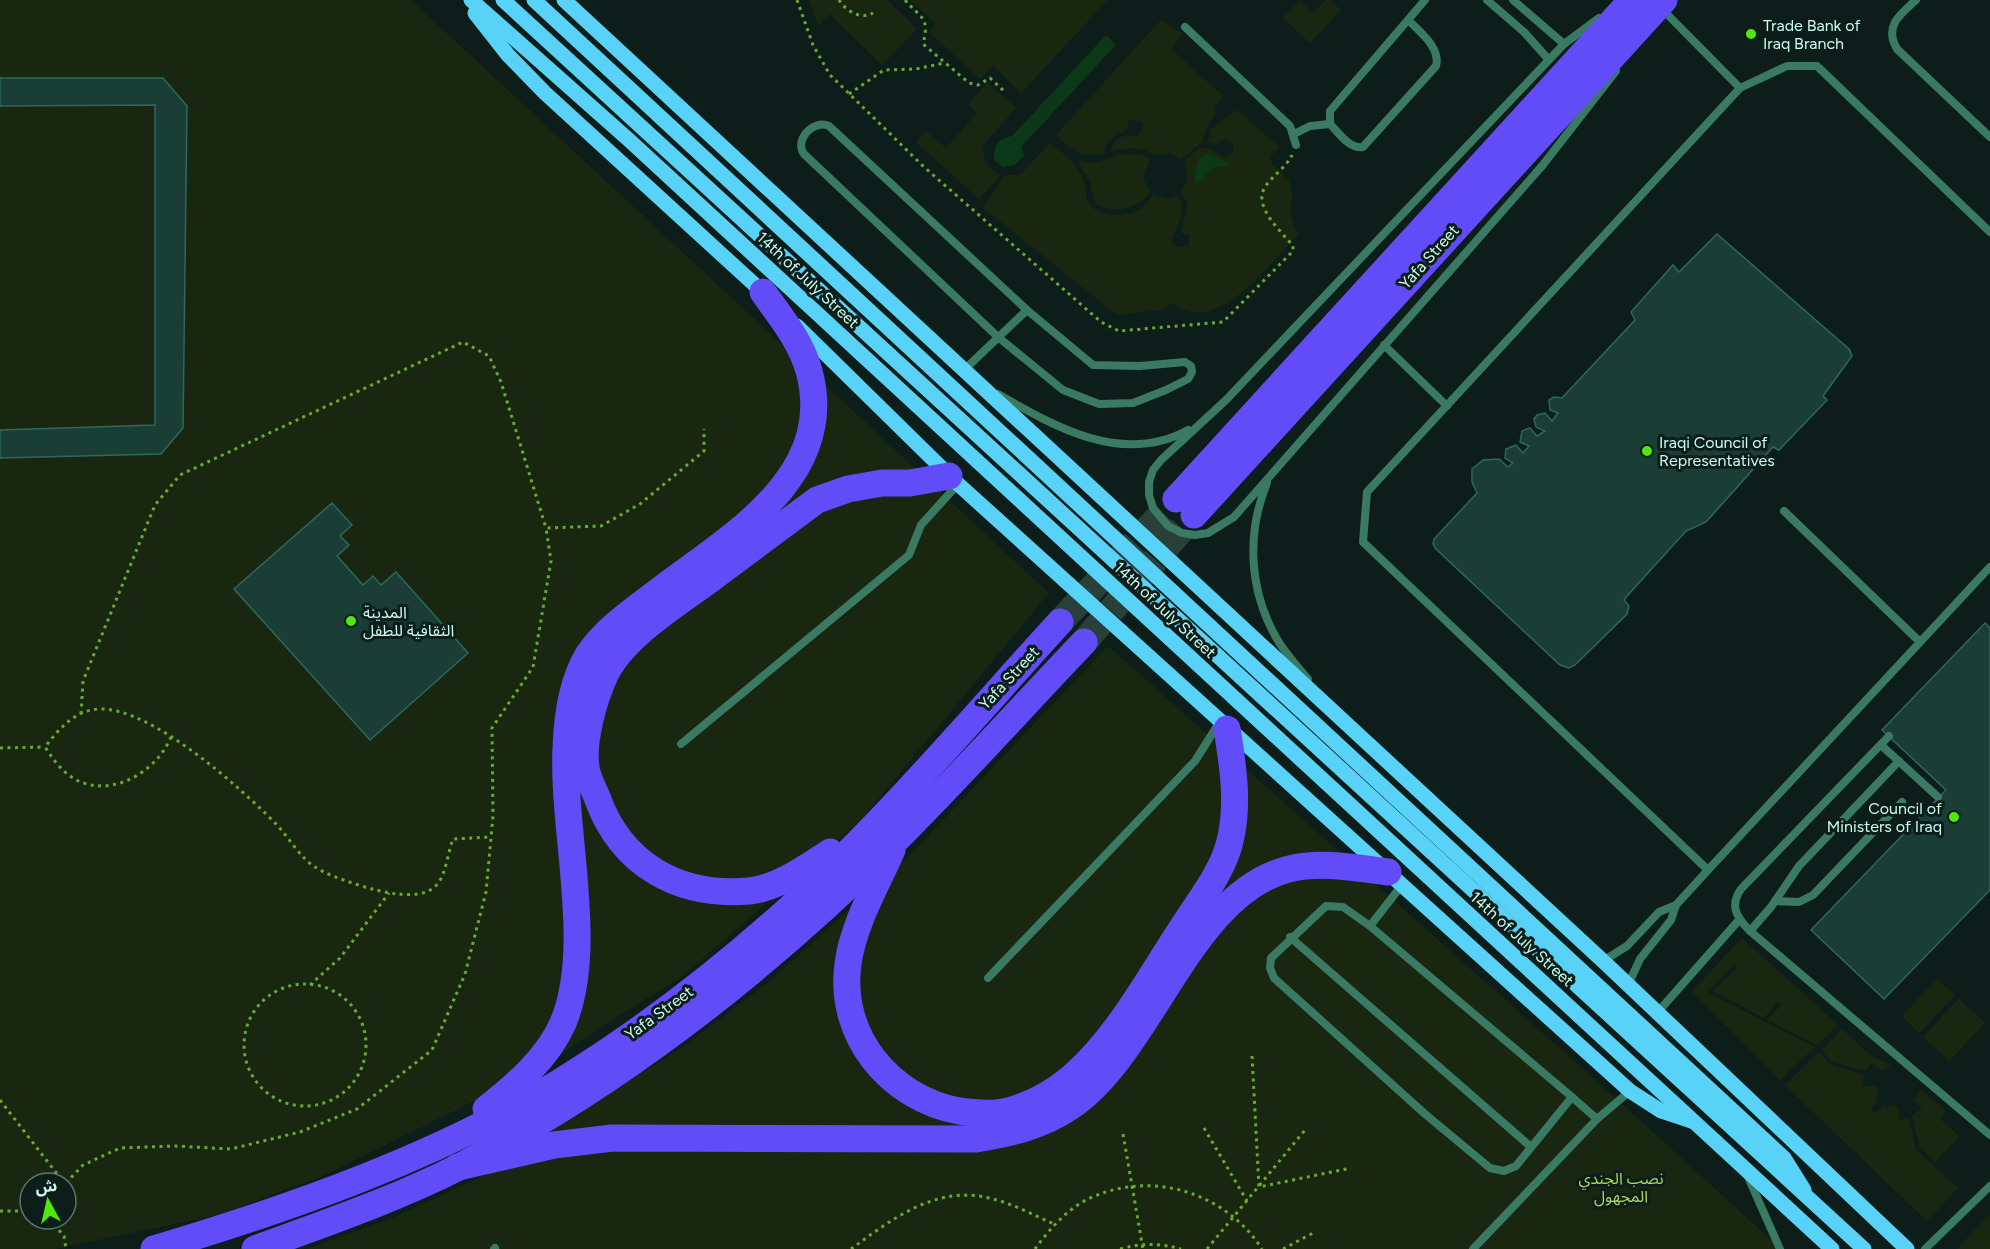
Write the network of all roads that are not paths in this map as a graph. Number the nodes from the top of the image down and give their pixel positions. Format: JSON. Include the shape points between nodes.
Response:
{"nodes":[{"id":1,"x":469,"y":0,"type":"edge"},
{"id":2,"x":503,"y":0,"type":"edge"},
{"id":3,"x":534,"y":0,"type":"edge"},
{"id":4,"x":564,"y":0,"type":"edge"},
{"id":5,"x":1425,"y":0,"type":"edge"},
{"id":6,"x":1487,"y":0,"type":"edge"},
{"id":7,"x":1513,"y":0,"type":"edge"},
{"id":8,"x":1625,"y":0,"type":"edge"},
{"id":9,"x":1632,"y":0,"type":"edge"},
{"id":10,"x":1916,"y":0,"type":"edge"},
{"id":11,"x":1662,"y":3,"type":"edge"},
{"id":12,"x":1408,"y":20,"type":"junction"},
{"id":13,"x":1185,"y":27,"type":"dead end"},
{"id":14,"x":1564,"y":44,"type":"junction"},
{"id":15,"x":1627,"y":56,"type":"dead end"},
{"id":16,"x":1549,"y":60,"type":"junction"},
{"id":17,"x":1621,"y":64,"type":"dead end"},
{"id":18,"x":1740,"y":88,"type":"junction"},
{"id":19,"x":1330,"y":124,"type":"junction"},
{"id":20,"x":1294,"y":134,"type":"junction"},
{"id":21,"x":1990,"y":137,"type":"edge"},
{"id":22,"x":1296,"y":145,"type":"road end"},
{"id":23,"x":1990,"y":232,"type":"edge"},
{"id":24,"x":763,"y":292,"type":"junction"},
{"id":25,"x":1027,"y":310,"type":"junction"},
{"id":26,"x":998,"y":337,"type":"junction"},
{"id":27,"x":1384,"y":345,"type":"junction"},
{"id":28,"x":966,"y":374,"type":"junction"},
{"id":29,"x":1447,"y":405,"type":"junction"},
{"id":30,"x":1207,"y":418,"type":"junction"},
{"id":31,"x":1270,"y":474,"type":"junction"},
{"id":32,"x":954,"y":480,"type":"junction"},
{"id":33,"x":1784,"y":511,"type":"dead end"},
{"id":34,"x":1990,"y":567,"type":"edge"},
{"id":35,"x":1060,"y":622,"type":"tunnel mouth"},
{"id":36,"x":1084,"y":642,"type":"tunnel mouth"},
{"id":37,"x":1920,"y":642,"type":"junction"},
{"id":38,"x":1329,"y":706,"type":"junction"},
{"id":39,"x":1223,"y":725,"type":"junction"},
{"id":40,"x":1889,"y":736,"type":"dead end"},
{"id":41,"x":681,"y":744,"type":"dead end"},
{"id":42,"x":1881,"y":745,"type":"junction"},
{"id":43,"x":1899,"y":761,"type":"junction"},
{"id":44,"x":1938,"y":797,"type":"dead end"},
{"id":45,"x":1902,"y":802,"type":"dead end"},
{"id":46,"x":877,"y":822,"type":"junction"},
{"id":47,"x":897,"y":839,"type":"junction"},
{"id":48,"x":1708,"y":870,"type":"junction"},
{"id":49,"x":1395,"y":879,"type":"junction"},
{"id":50,"x":1775,"y":901,"type":"junction"},
{"id":51,"x":1676,"y":905,"type":"junction"},
{"id":52,"x":1739,"y":921,"type":"junction"},
{"id":53,"x":1370,"y":926,"type":"junction"},
{"id":54,"x":1750,"y":931,"type":"junction"},
{"id":55,"x":1290,"y":937,"type":"junction"},
{"id":56,"x":1603,"y":961,"type":"junction"},
{"id":57,"x":988,"y":978,"type":"dead end"},
{"id":58,"x":1628,"y":985,"type":"junction"},
{"id":59,"x":1657,"y":1013,"type":"junction"},
{"id":60,"x":1630,"y":1091,"type":"junction"},
{"id":61,"x":1572,"y":1097,"type":"junction"},
{"id":62,"x":1597,"y":1119,"type":"junction"},
{"id":63,"x":1697,"y":1123,"type":"junction"},
{"id":64,"x":1990,"y":1135,"type":"edge"},
{"id":65,"x":441,"y":1144,"type":"junction"},
{"id":66,"x":1532,"y":1147,"type":"junction"},
{"id":67,"x":1742,"y":1165,"type":"junction"},
{"id":68,"x":458,"y":1167,"type":"junction"},
{"id":69,"x":1990,"y":1186,"type":"edge"},
{"id":70,"x":1806,"y":1196,"type":"junction"},
{"id":71,"x":154,"y":1249,"type":"edge"},
{"id":72,"x":255,"y":1249,"type":"edge"},
{"id":73,"x":1473,"y":1249,"type":"edge"},
{"id":74,"x":1780,"y":1249,"type":"edge"},
{"id":75,"x":1832,"y":1249,"type":"edge"},
{"id":76,"x":1864,"y":1249,"type":"edge"},
{"id":77,"x":1907,"y":1249,"type":"edge"},
{"id":78,"x":1925,"y":1249,"type":"edge"}],
"edges":[{"from":1,"to":24,"type":"main road","via":[[491,35],[532,81]]},
{"from":1,"to":63,"type":"main road","name":"14th of July Street","via":[[629,140]]},
{"from":2,"to":70,"type":"main road","name":"14th of July Street"},
{"from":3,"to":70,"type":"main road","via":[[1784,1158],[1802,1183]]},
{"from":4,"to":28,"type":"main road"},
{"from":5,"to":12,"type":"lane"},
{"from":6,"to":16,"type":"lane"},
{"from":7,"to":14,"type":"lane"},
{"from":8,"to":14,"type":"lane"},
{"from":9,"to":11,"type":"highway","name":"Yafa Street","via":[[1185,507]]},
{"from":10,"to":21,"type":"lane","via":[[1891,28],[1891,38],[1897,49]]},
{"from":11,"to":15,"type":"lane"},
{"from":11,"to":18,"type":"lane"},
{"from":12,"to":19,"type":"lane","via":[[1330,111]]},
{"from":12,"to":19,"type":"lane","via":[[1435,50],[1436,66],[1363,147],[1350,144]]},
{"from":13,"to":20,"type":"lane"},
{"from":14,"to":16,"type":"lane"},
{"from":16,"to":30,"type":"lane"},
{"from":17,"to":27,"type":"lane","via":[[1542,166]]},
{"from":18,"to":23,"type":"lane","via":[[1787,66],[1817,66]]},
{"from":18,"to":29,"type":"lane"},
{"from":19,"to":20,"type":"lane","via":[[1310,126]]},
{"from":20,"to":22,"type":"lane"},
{"from":24,"to":32,"type":"main road"},
{"from":24,"to":65,"type":"highway","via":[[795,336],[809,370],[814,409],[810,441],[790,479],[762,513],[623,618],[588,656],[568,709],[565,792],[576,939],[573,982],[562,1023],[537,1063]]},
{"from":25,"to":26,"type":"lane"},
{"from":25,"to":26,"type":"lane","via":[[1093,365],[1185,362],[1192,372],[1166,390],[1133,403],[1099,404],[1063,390]]},
{"from":25,"to":26,"type":"lane","via":[[829,126],[815,125],[800,141],[804,154]]},
{"from":26,"to":28,"type":"lane"},
{"from":27,"to":29,"type":"lane"},
{"from":27,"to":31,"type":"lane"},
{"from":28,"to":30,"type":"lane","via":[[1062,429],[1101,441],[1142,444],[1172,439]]},
{"from":28,"to":38,"type":"main road"},
{"from":29,"to":48,"type":"lane","via":[[1367,492],[1363,542]]},
{"from":30,"to":31,"type":"lane","via":[[1154,470],[1149,495],[1160,519],[1182,533],[1209,532],[1234,517]]},
{"from":31,"to":38,"type":"lane","via":[[1257,517],[1255,581],[1263,612],[1277,641]]},
{"from":32,"to":39,"type":"main road"},
{"from":32,"to":41,"type":"lane","via":[[921,525],[909,555]]},
{"from":32,"to":46,"type":"highway","via":[[882,483],[817,500],[638,633],[606,674],[589,721],[586,767],[601,809],[618,840],[641,863],[677,884],[751,891],[794,875]]},
{"from":33,"to":37,"type":"lane"},
{"from":34,"to":37,"type":"lane"},
{"from":35,"to":46,"type":"highway","name":"Yafa Street"},
{"from":36,"to":47,"type":"highway","name":"Yafa Street"},
{"from":37,"to":48,"type":"lane"},
{"from":38,"to":56,"type":"main road"},
{"from":39,"to":47,"type":"highway","via":[[1236,809],[1230,843],[1213,880],[1124,1017],[1096,1051],[1073,1076],[1045,1097],[1008,1112],[975,1113],[939,1107],[912,1094],[868,1054],[854,1026],[847,965],[855,934]]},
{"from":39,"to":49,"type":"main road"},
{"from":39,"to":57,"type":"lane"},
{"from":40,"to":42,"type":"lane"},
{"from":42,"to":43,"type":"lane"},
{"from":42,"to":52,"type":"lane","via":[[1741,889],[1735,901]]},
{"from":43,"to":44,"type":"lane"},
{"from":43,"to":50,"type":"lane","via":[[1799,866]]},
{"from":45,"to":50,"type":"lane","via":[[1813,895],[1799,902]]},
{"from":46,"to":65,"type":"highway","name":"Yafa Street","via":[[774,922],[630,1036],[553,1085]]},
{"from":47,"to":68,"type":"highway","name":"Yafa Street","via":[[798,932],[698,1016],[566,1105]]},
{"from":48,"to":51,"type":"lane"},
{"from":49,"to":53,"type":"lane"},
{"from":49,"to":60,"type":"main road"},
{"from":49,"to":68,"type":"highway","via":[[1318,865],[1287,869],[1254,885],[1224,910],[1199,939],[1118,1059],[1091,1090],[1045,1122],[1014,1132],[976,1139],[612,1138],[554,1145]]},
{"from":50,"to":54,"type":"lane"},
{"from":51,"to":56,"type":"lane","via":[[1659,912],[1627,945]]},
{"from":51,"to":58,"type":"lane","via":[[1671,920],[1640,959]]},
{"from":52,"to":54,"type":"lane"},
{"from":52,"to":59,"type":"lane"},
{"from":53,"to":55,"type":"lane","via":[[1343,907],[1326,906]]},
{"from":53,"to":61,"type":"lane"},
{"from":54,"to":64,"type":"lane"},
{"from":55,"to":66,"type":"lane"},
{"from":55,"to":66,"type":"lane","via":[[1271,958],[1274,978],[1425,1114],[1490,1167],[1504,1171],[1516,1166]]},
{"from":56,"to":58,"type":"main road"},
{"from":58,"to":59,"type":"main road"},
{"from":59,"to":77,"type":"main road"},
{"from":60,"to":62,"type":"lane"},
{"from":60,"to":63,"type":"main road","via":[[1661,1111]]},
{"from":61,"to":62,"type":"lane"},
{"from":61,"to":66,"type":"lane"},
{"from":62,"to":73,"type":"lane"},
{"from":63,"to":67,"type":"main road","name":"14th of July Street"},
{"from":65,"to":71,"type":"highway","name":"Yafa Street","via":[[329,1191]]},
{"from":67,"to":74,"type":"lane"},
{"from":67,"to":75,"type":"main road","name":"14th of July Street"},
{"from":68,"to":72,"type":"highway","name":"Yafa Street"},
{"from":69,"to":78,"type":"lane"},
{"from":70,"to":76,"type":"main road","name":"14th of July Street"}]}
